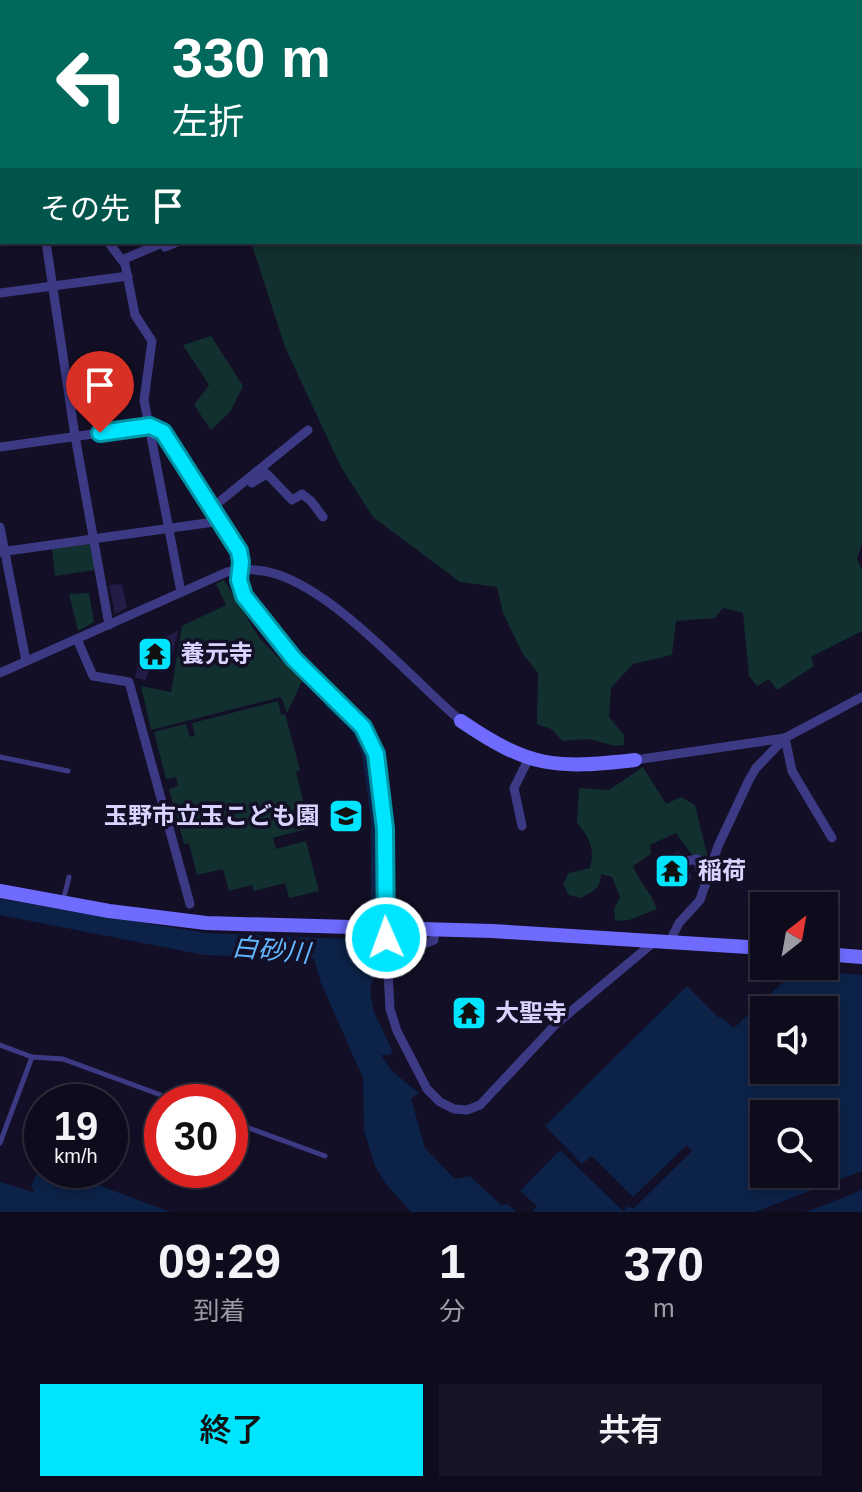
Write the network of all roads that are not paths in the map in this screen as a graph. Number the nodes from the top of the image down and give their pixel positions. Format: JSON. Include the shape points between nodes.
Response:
{"nodes":[{"id":1,"x":46,"y":244,"type":"edge"},
{"id":2,"x":110,"y":244,"type":"edge"},
{"id":3,"x":160,"y":244,"type":"edge"},
{"id":4,"x":122,"y":260,"type":"junction"},
{"id":5,"x":128,"y":276,"type":"junction"},
{"id":6,"x":53,"y":287,"type":"junction"},
{"id":7,"x":0,"y":293,"type":"edge"},
{"id":8,"x":150,"y":426,"type":"junction"},
{"id":9,"x":308,"y":430,"type":"dead end"},
{"id":10,"x":75,"y":436,"type":"junction"},
{"id":11,"x":0,"y":447,"type":"edge"},
{"id":12,"x":249,"y":479,"type":"junction"},
{"id":13,"x":213,"y":507,"type":"junction"},
{"id":14,"x":323,"y":517,"type":"dead end"},
{"id":15,"x":221,"y":521,"type":"junction"},
{"id":16,"x":0,"y":527,"type":"edge"},
{"id":17,"x":169,"y":527,"type":"junction"},
{"id":18,"x":94,"y":538,"type":"junction"},
{"id":19,"x":2,"y":551,"type":"edge"},
{"id":20,"x":240,"y":570,"type":"junction"},
{"id":21,"x":181,"y":592,"type":"junction"},
{"id":22,"x":109,"y":625,"type":"junction"},
{"id":23,"x":77,"y":639,"type":"junction"},
{"id":24,"x":26,"y":661,"type":"junction"},
{"id":25,"x":0,"y":673,"type":"edge"},
{"id":26,"x":862,"y":697,"type":"edge"},
{"id":27,"x":461,"y":721,"type":"joint"},
{"id":28,"x":785,"y":738,"type":"junction"},
{"id":29,"x":0,"y":757,"type":"edge"},
{"id":30,"x":529,"y":758,"type":"junction"},
{"id":31,"x":635,"y":760,"type":"joint"},
{"id":32,"x":68,"y":771,"type":"dead end"},
{"id":33,"x":522,"y":826,"type":"dead end"},
{"id":34,"x":832,"y":838,"type":"dead end"},
{"id":35,"x":687,"y":861,"type":"dead end"},
{"id":36,"x":69,"y":877,"type":"dead end"},
{"id":37,"x":705,"y":886,"type":"junction"},
{"id":38,"x":0,"y":891,"type":"edge"},
{"id":39,"x":62,"y":902,"type":"junction"},
{"id":40,"x":190,"y":904,"type":"dead end"},
{"id":41,"x":377,"y":929,"type":"junction"},
{"id":42,"x":434,"y":929,"type":"junction"},
{"id":43,"x":662,"y":942,"type":"junction"},
{"id":44,"x":750,"y":947,"type":"edge"},
{"id":45,"x":838,"y":955,"type":"edge"},
{"id":46,"x":862,"y":957,"type":"edge"},
{"id":47,"x":383,"y":960,"type":"junction"},
{"id":48,"x":0,"y":1045,"type":"edge"},
{"id":49,"x":32,"y":1057,"type":"junction"},
{"id":50,"x":144,"y":1089,"type":"edge"},
{"id":51,"x":248,"y":1128,"type":"edge"},
{"id":52,"x":0,"y":1143,"type":"edge"},
{"id":53,"x":325,"y":1156,"type":"dead end"}],
"edges":[{"from":1,"to":6,"type":"street"},
{"from":2,"to":4,"type":"street"},
{"from":3,"to":4,"type":"street"},
{"from":4,"to":5,"type":"street"},
{"from":5,"to":6,"type":"street"},
{"from":5,"to":8,"type":"street","via":[[135,315],[152,341],[144,400]]},
{"from":6,"to":7,"type":"street"},
{"from":6,"to":10,"type":"street"},
{"from":8,"to":10,"type":"street"},
{"from":8,"to":13,"type":"street","via":[[163,432]]},
{"from":8,"to":17,"type":"street"},
{"from":9,"to":12,"type":"street"},
{"from":10,"to":11,"type":"street"},
{"from":10,"to":18,"type":"street"},
{"from":12,"to":13,"type":"street"},
{"from":12,"to":14,"type":"street","via":[[252,483],[267,474],[292,500],[302,494]]},
{"from":13,"to":15,"type":"street"},
{"from":15,"to":17,"type":"street"},
{"from":15,"to":20,"type":"street","via":[[239,551]]},
{"from":16,"to":19,"type":"street"},
{"from":17,"to":18,"type":"street"},
{"from":17,"to":21,"type":"street"},
{"from":18,"to":19,"type":"street"},
{"from":18,"to":22,"type":"street"},
{"from":19,"to":24,"type":"street"},
{"from":20,"to":21,"type":"street"},
{"from":20,"to":27,"type":"street","via":[[276,574],[343,613]]},
{"from":20,"to":41,"type":"street","via":[[244,596],[294,659],[363,727],[376,754],[385,829]]},
{"from":21,"to":22,"type":"street"},
{"from":22,"to":23,"type":"street"},
{"from":23,"to":24,"type":"street"},
{"from":23,"to":40,"type":"street","via":[[93,676],[129,682]]},
{"from":24,"to":25,"type":"street"},
{"from":26,"to":28,"type":"street"},
{"from":27,"to":30,"type":"street"},
{"from":28,"to":31,"type":"street"},
{"from":28,"to":34,"type":"street","via":[[792,771]]},
{"from":28,"to":37,"type":"street","via":[[749,780]]},
{"from":29,"to":32,"type":"lane"},
{"from":30,"to":31,"type":"street","via":[[558,766]]},
{"from":30,"to":33,"type":"street","via":[[514,788]]},
{"from":35,"to":37,"type":"street","via":[[697,859]]},
{"from":36,"to":39,"type":"lane"},
{"from":37,"to":43,"type":"street","via":[[700,900]]},
{"from":38,"to":39,"type":"street"},
{"from":39,"to":41,"type":"street","via":[[206,923]]},
{"from":41,"to":42,"type":"street"},
{"from":41,"to":47,"type":"street"},
{"from":42,"to":43,"type":"street"},
{"from":42,"to":47,"type":"street","via":[[434,940]]},
{"from":43,"to":44,"type":"street"},
{"from":43,"to":47,"type":"street","via":[[556,1024],[480,1105],[467,1110],[440,1102],[427,1089],[390,1009]]},
{"from":45,"to":46,"type":"street"},
{"from":48,"to":49,"type":"lane"},
{"from":49,"to":50,"type":"lane","via":[[63,1059]]},
{"from":49,"to":52,"type":"lane"},
{"from":51,"to":53,"type":"lane"}]}
